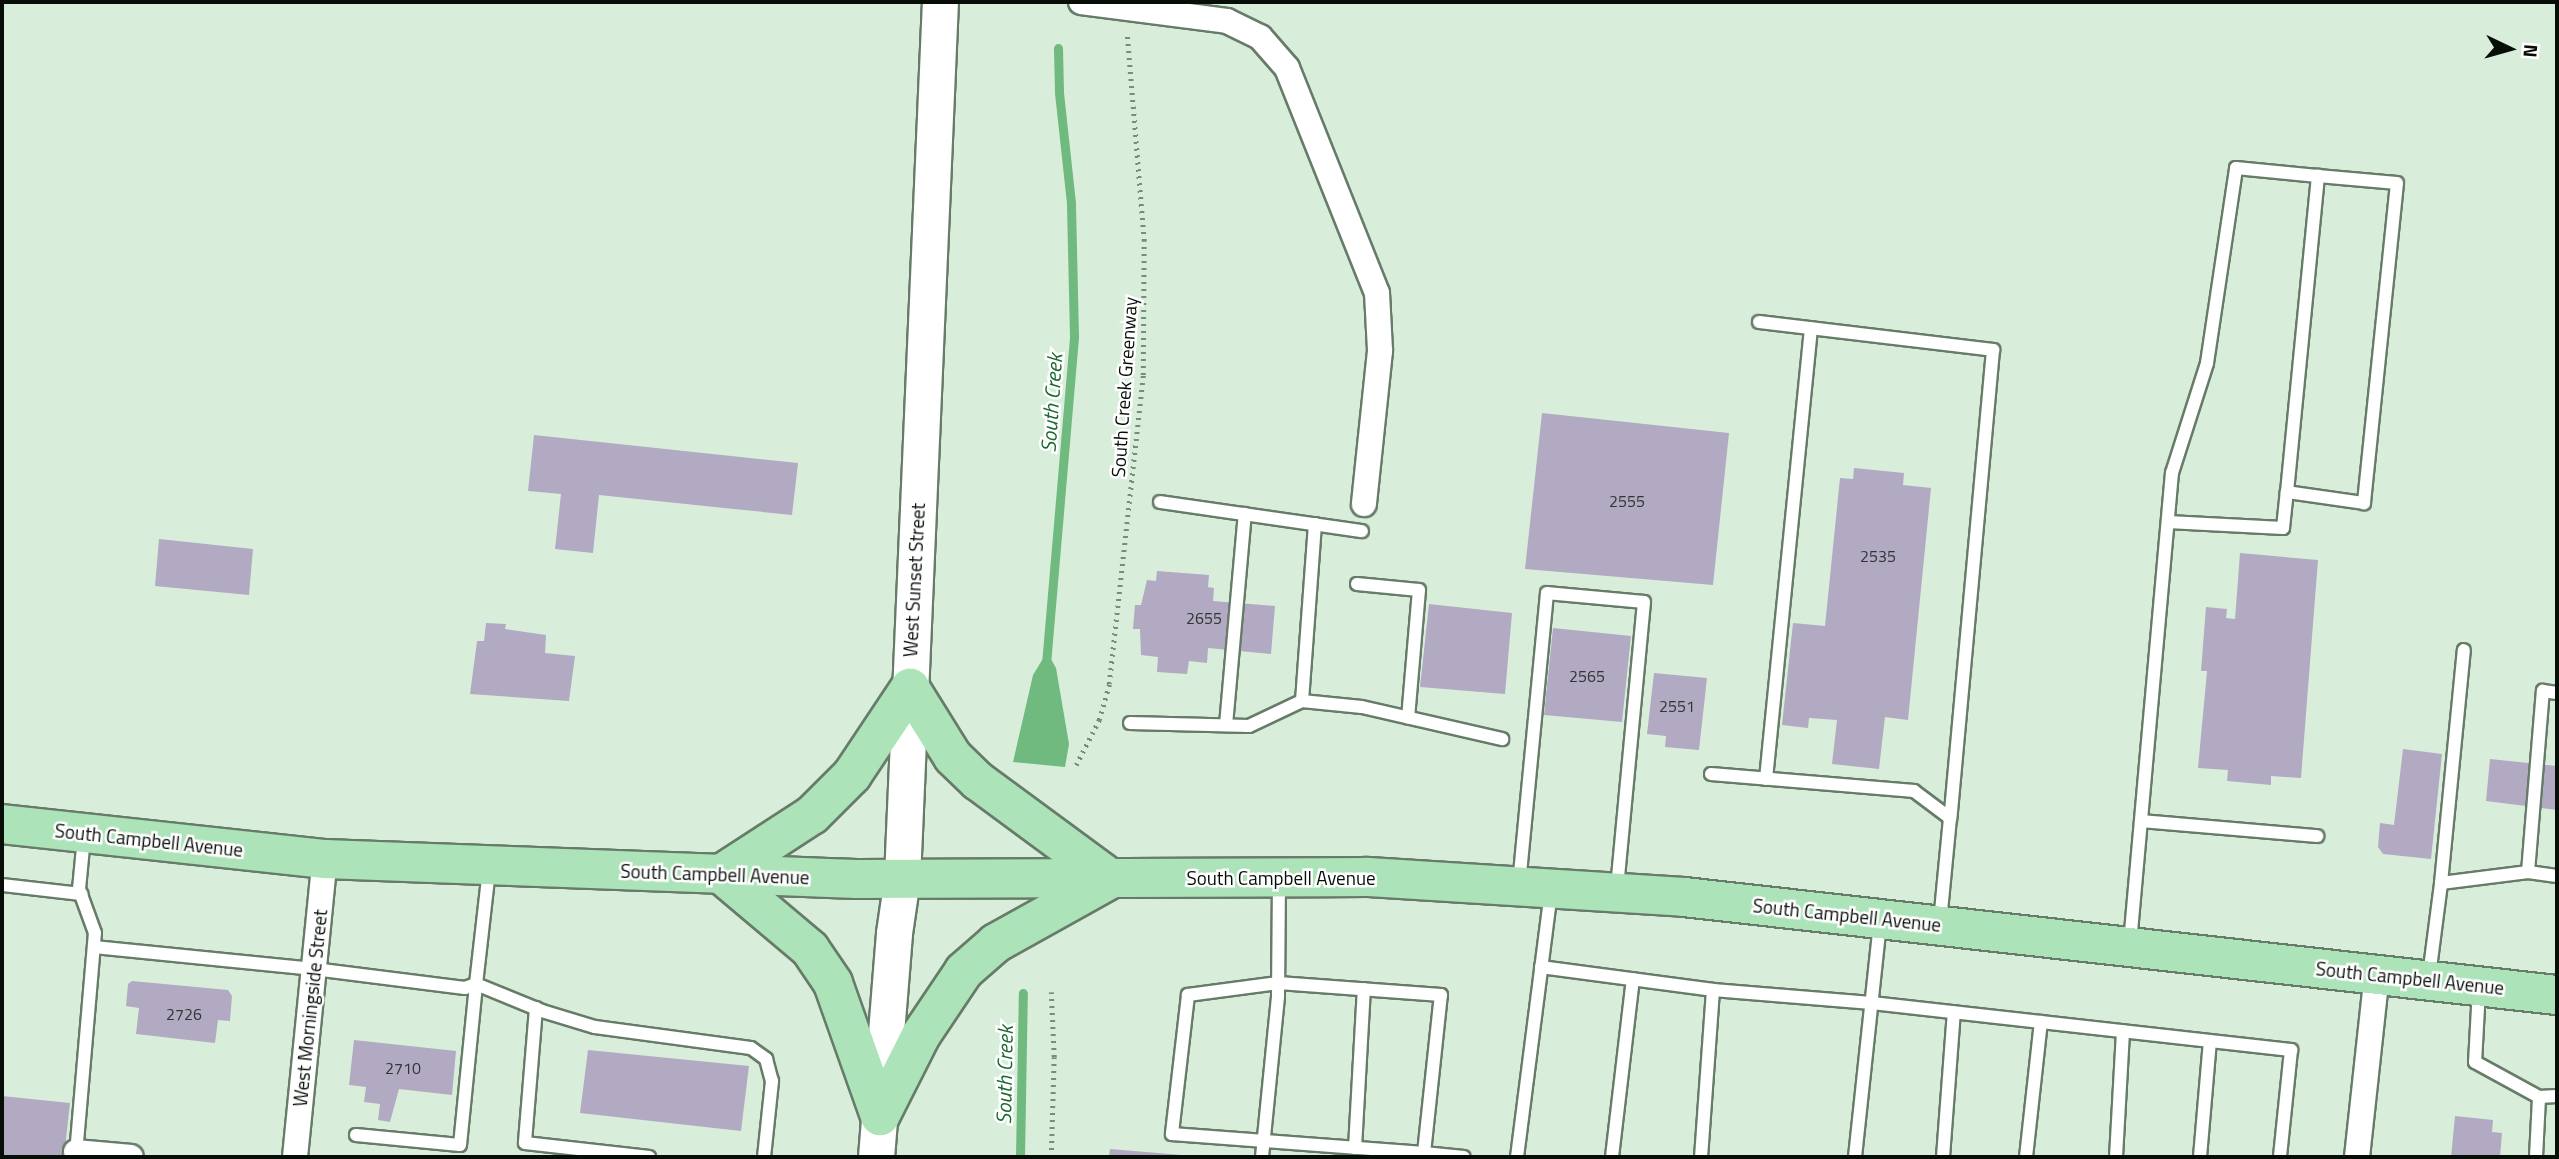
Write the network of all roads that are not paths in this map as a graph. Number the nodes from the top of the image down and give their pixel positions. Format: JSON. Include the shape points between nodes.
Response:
{"nodes":[{"id":1,"x":940,"y":2,"type":"edge"},
{"id":2,"x":1081,"y":2,"type":"edge"},
{"id":3,"x":1181,"y":8,"type":"edge"},
{"id":4,"x":2318,"y":176,"type":"junction"},
{"id":5,"x":1759,"y":322,"type":"dead end"},
{"id":6,"x":1811,"y":328,"type":"junction"},
{"id":7,"x":2287,"y":492,"type":"junction"},
{"id":8,"x":1160,"y":502,"type":"dead end"},
{"id":9,"x":1364,"y":504,"type":"dead end"},
{"id":10,"x":1245,"y":514,"type":"junction"},
{"id":11,"x":2168,"y":522,"type":"junction"},
{"id":12,"x":1315,"y":524,"type":"junction"},
{"id":13,"x":1362,"y":531,"type":"dead end"},
{"id":14,"x":1357,"y":584,"type":"dead end"},
{"id":15,"x":2464,"y":650,"type":"dead end"},
{"id":16,"x":910,"y":688,"type":"junction"},
{"id":17,"x":2557,"y":693,"type":"edge"},
{"id":18,"x":1301,"y":701,"type":"junction"},
{"id":19,"x":1408,"y":718,"type":"junction"},
{"id":20,"x":1130,"y":723,"type":"dead end"},
{"id":21,"x":1226,"y":725,"type":"junction"},
{"id":22,"x":1502,"y":739,"type":"dead end"},
{"id":23,"x":1711,"y":774,"type":"dead end"},
{"id":24,"x":1766,"y":779,"type":"junction"},
{"id":25,"x":1950,"y":818,"type":"junction"},
{"id":26,"x":2141,"y":821,"type":"junction"},
{"id":27,"x":2,"y":824,"type":"edge"},
{"id":28,"x":85,"y":833,"type":"junction"},
{"id":29,"x":2317,"y":836,"type":"dead end"},
{"id":30,"x":325,"y":859,"type":"junction"},
{"id":31,"x":489,"y":865,"type":"junction"},
{"id":32,"x":2528,"y":872,"type":"junction"},
{"id":33,"x":721,"y":874,"type":"junction"},
{"id":34,"x":2557,"y":876,"type":"edge"},
{"id":35,"x":1279,"y":877,"type":"junction"},
{"id":36,"x":902,"y":878,"type":"junction"},
{"id":37,"x":1111,"y":879,"type":"junction"},
{"id":38,"x":2441,"y":883,"type":"junction"},
{"id":39,"x":2,"y":885,"type":"edge"},
{"id":40,"x":1535,"y":888,"type":"junction"},
{"id":41,"x":1616,"y":893,"type":"junction"},
{"id":42,"x":81,"y":894,"type":"junction"},
{"id":43,"x":1880,"y":919,"type":"junction"},
{"id":44,"x":1939,"y":926,"type":"junction"},
{"id":45,"x":94,"y":947,"type":"junction"},
{"id":46,"x":2130,"y":947,"type":"junction"},
{"id":47,"x":1541,"y":967,"type":"junction"},
{"id":48,"x":314,"y":969,"type":"junction"},
{"id":49,"x":2377,"y":974,"type":"junction"},
{"id":50,"x":1633,"y":979,"type":"junction"},
{"id":51,"x":2429,"y":980,"type":"junction"},
{"id":52,"x":1278,"y":983,"type":"junction"},
{"id":53,"x":476,"y":984,"type":"junction"},
{"id":54,"x":2479,"y":986,"type":"junction"},
{"id":55,"x":1364,"y":989,"type":"junction"},
{"id":56,"x":1713,"y":990,"type":"junction"},
{"id":57,"x":2557,"y":995,"type":"edge"},
{"id":58,"x":1871,"y":1003,"type":"junction"},
{"id":59,"x":536,"y":1008,"type":"junction"},
{"id":60,"x":1954,"y":1012,"type":"junction"},
{"id":61,"x":2041,"y":1022,"type":"junction"},
{"id":62,"x":2123,"y":1031,"type":"junction"},
{"id":63,"x":2210,"y":1041,"type":"junction"},
{"id":64,"x":2557,"y":1096,"type":"edge"},
{"id":65,"x":2539,"y":1097,"type":"junction"},
{"id":66,"x":880,"y":1116,"type":"junction"},
{"id":67,"x":356,"y":1135,"type":"dead end"},
{"id":68,"x":1263,"y":1141,"type":"junction"},
{"id":69,"x":1355,"y":1148,"type":"junction"},
{"id":70,"x":459,"y":1151,"type":"edge"},
{"id":71,"x":76,"y":1154,"type":"edge"},
{"id":72,"x":1424,"y":1155,"type":"edge"},
{"id":73,"x":131,"y":1157,"type":"edge"},
{"id":74,"x":295,"y":1157,"type":"edge"},
{"id":75,"x":649,"y":1157,"type":"edge"},
{"id":76,"x":764,"y":1157,"type":"edge"},
{"id":77,"x":876,"y":1157,"type":"edge"},
{"id":78,"x":1262,"y":1157,"type":"edge"},
{"id":79,"x":1464,"y":1157,"type":"edge"},
{"id":80,"x":1517,"y":1157,"type":"edge"},
{"id":81,"x":1612,"y":1157,"type":"edge"},
{"id":82,"x":1701,"y":1157,"type":"edge"},
{"id":83,"x":1855,"y":1157,"type":"edge"},
{"id":84,"x":1943,"y":1157,"type":"edge"},
{"id":85,"x":2026,"y":1157,"type":"edge"},
{"id":86,"x":2116,"y":1157,"type":"edge"},
{"id":87,"x":2200,"y":1157,"type":"edge"},
{"id":88,"x":2280,"y":1157,"type":"edge"},
{"id":89,"x":2357,"y":1157,"type":"edge"},
{"id":90,"x":2536,"y":1157,"type":"edge"}],
"edges":[{"from":1,"to":16,"type":"main road","name":"West Sunset Street"},
{"from":2,"to":3,"type":"street"},
{"from":3,"to":9,"type":"street","via":[[1243,27],[1274,50],[1287,68],[1371,272],[1377,293],[1380,351]]},
{"from":4,"to":7,"type":"lane"},
{"from":4,"to":7,"type":"lane","via":[[2397,183],[2364,503]]},
{"from":4,"to":11,"type":"lane","via":[[2236,168],[2207,363],[2172,474]]},
{"from":5,"to":6,"type":"lane"},
{"from":6,"to":24,"type":"lane"},
{"from":6,"to":25,"type":"lane","via":[[1993,350]]},
{"from":7,"to":11,"type":"lane","via":[[2283,528]]},
{"from":8,"to":10,"type":"lane"},
{"from":10,"to":12,"type":"lane"},
{"from":10,"to":21,"type":"lane"},
{"from":11,"to":26,"type":"lane"},
{"from":12,"to":13,"type":"lane"},
{"from":12,"to":18,"type":"lane"},
{"from":14,"to":19,"type":"lane","via":[[1419,590]]},
{"from":15,"to":38,"type":"lane"},
{"from":16,"to":33,"type":"main road","via":[[852,775],[812,815]]},
{"from":16,"to":36,"type":"main road","name":"West Sunset Street"},
{"from":16,"to":37,"type":"main road","via":[[953,757],[978,781]]},
{"from":17,"to":32,"type":"lane","via":[[2543,691]]},
{"from":18,"to":19,"type":"lane","via":[[1362,707]]},
{"from":18,"to":21,"type":"lane","via":[[1249,726]]},
{"from":19,"to":22,"type":"lane"},
{"from":20,"to":21,"type":"lane"},
{"from":23,"to":24,"type":"lane"},
{"from":24,"to":25,"type":"lane","via":[[1914,791]]},
{"from":25,"to":44,"type":"lane"},
{"from":26,"to":29,"type":"lane"},
{"from":26,"to":46,"type":"lane"},
{"from":27,"to":28,"type":"main road","name":"South Campbell Avenue"},
{"from":28,"to":30,"type":"main road","name":"South Campbell Avenue"},
{"from":28,"to":42,"type":"lane"},
{"from":30,"to":31,"type":"main road","name":"South Campbell Avenue"},
{"from":30,"to":48,"type":"street","name":"West Morningside Street"},
{"from":31,"to":33,"type":"main road","name":"South Campbell Avenue"},
{"from":31,"to":53,"type":"lane"},
{"from":32,"to":34,"type":"lane"},
{"from":32,"to":38,"type":"lane"},
{"from":33,"to":36,"type":"main road","name":"South Campbell Avenue"},
{"from":33,"to":66,"type":"main road","via":[[810,949],[833,983]]},
{"from":35,"to":37,"type":"main road","name":"South Campbell Avenue"},
{"from":35,"to":40,"type":"main road","name":"South Campbell Avenue","via":[[1368,877]]},
{"from":35,"to":52,"type":"lane"},
{"from":36,"to":37,"type":"main road","name":"South Campbell Avenue"},
{"from":36,"to":66,"type":"main road","name":"West Sunset Street"},
{"from":37,"to":66,"type":"main road","via":[[996,943],[964,971],[921,1035]]},
{"from":38,"to":51,"type":"lane"},
{"from":39,"to":42,"type":"lane"},
{"from":40,"to":41,"type":"main road","name":"South Campbell Avenue"},
{"from":40,"to":41,"type":"lane","via":[[1546,593],[1644,602]]},
{"from":40,"to":47,"type":"lane"},
{"from":41,"to":43,"type":"main road","name":"South Campbell Avenue"},
{"from":42,"to":45,"type":"lane","via":[[95,933]]},
{"from":43,"to":44,"type":"main road","name":"South Campbell Avenue"},
{"from":43,"to":58,"type":"lane"},
{"from":44,"to":46,"type":"main road","name":"South Campbell Avenue"},
{"from":45,"to":48,"type":"lane"},
{"from":45,"to":71,"type":"lane"},
{"from":46,"to":49,"type":"main road","name":"South Campbell Avenue"},
{"from":47,"to":50,"type":"lane"},
{"from":47,"to":80,"type":"lane"},
{"from":48,"to":53,"type":"lane","via":[[465,988]]},
{"from":48,"to":74,"type":"street","name":"West Morningside Street"},
{"from":49,"to":51,"type":"main road","name":"South Campbell Avenue"},
{"from":49,"to":89,"type":"street"},
{"from":50,"to":56,"type":"lane"},
{"from":50,"to":81,"type":"lane"},
{"from":51,"to":54,"type":"main road","name":"South Campbell Avenue"},
{"from":52,"to":55,"type":"lane"},
{"from":52,"to":68,"type":"lane"},
{"from":52,"to":68,"type":"lane","via":[[1188,995],[1172,1134]]},
{"from":53,"to":59,"type":"lane"},
{"from":53,"to":70,"type":"lane"},
{"from":54,"to":57,"type":"main road","name":"South Campbell Avenue"},
{"from":54,"to":65,"type":"lane","via":[[2475,1062]]},
{"from":55,"to":69,"type":"lane"},
{"from":55,"to":72,"type":"lane","via":[[1441,995]]},
{"from":56,"to":58,"type":"lane"},
{"from":56,"to":82,"type":"lane"},
{"from":58,"to":60,"type":"lane"},
{"from":58,"to":83,"type":"lane"},
{"from":59,"to":75,"type":"lane","via":[[525,1143]]},
{"from":59,"to":76,"type":"lane","via":[[595,1027],[751,1048],[766,1059],[772,1081]]},
{"from":60,"to":61,"type":"lane"},
{"from":60,"to":84,"type":"lane"},
{"from":61,"to":62,"type":"lane"},
{"from":61,"to":85,"type":"lane"},
{"from":62,"to":63,"type":"lane"},
{"from":62,"to":86,"type":"lane"},
{"from":63,"to":87,"type":"lane"},
{"from":63,"to":88,"type":"lane","via":[[2291,1050]]},
{"from":64,"to":65,"type":"lane"},
{"from":65,"to":90,"type":"lane"},
{"from":66,"to":77,"type":"main road","name":"West Sunset Street"},
{"from":67,"to":70,"type":"lane"},
{"from":68,"to":69,"type":"lane"},
{"from":68,"to":78,"type":"lane"},
{"from":69,"to":72,"type":"lane"},
{"from":71,"to":73,"type":"street"},
{"from":72,"to":79,"type":"lane"}]}
